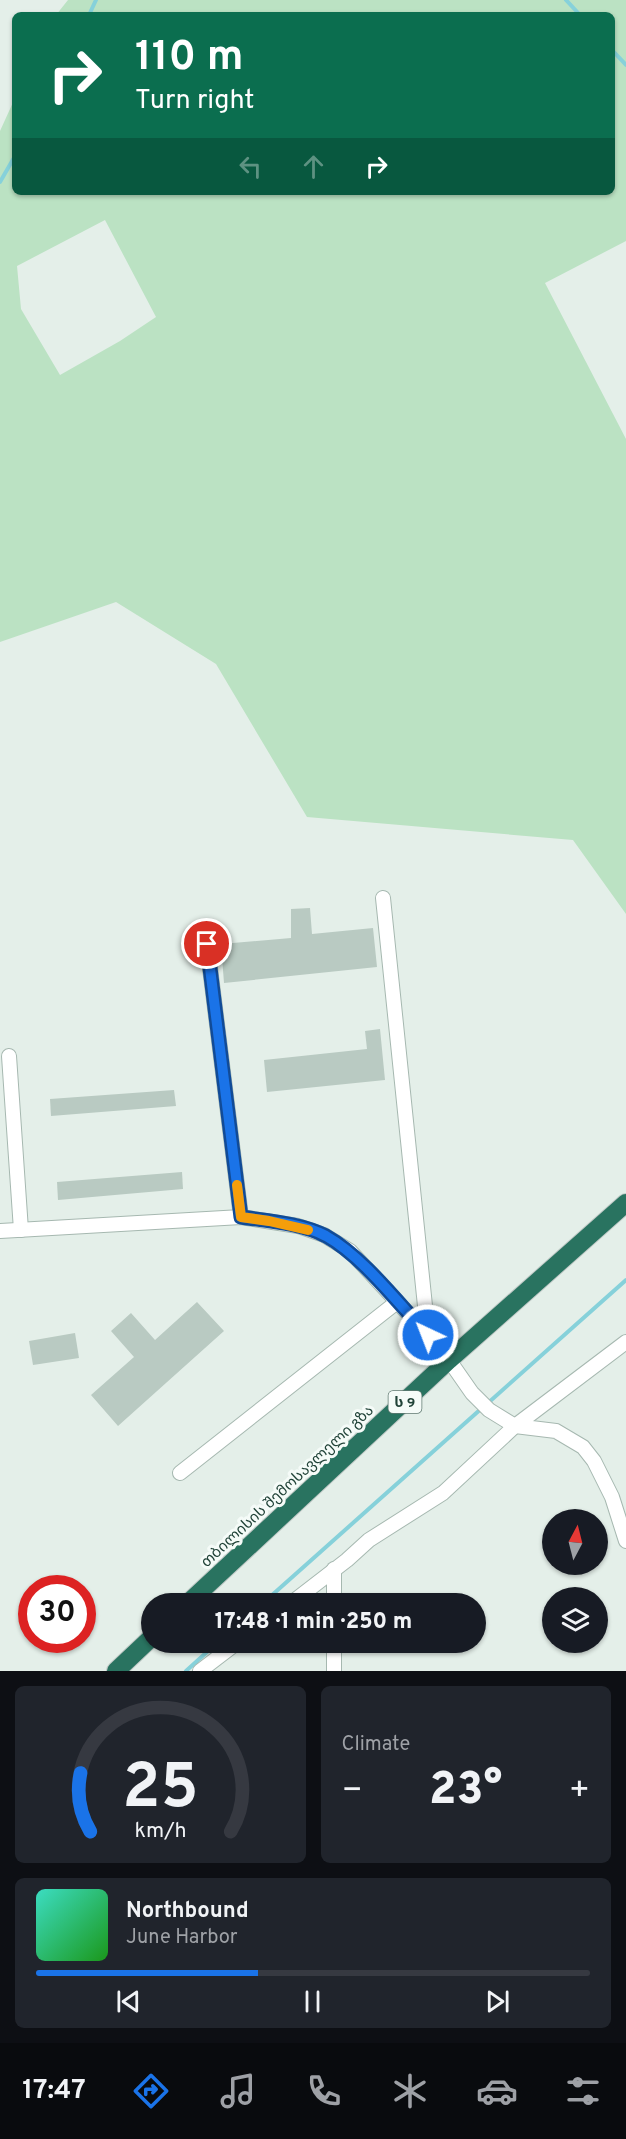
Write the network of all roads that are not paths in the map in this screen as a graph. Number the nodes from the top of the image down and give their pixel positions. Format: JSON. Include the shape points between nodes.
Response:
{"nodes":[{"id":1,"x":384,"y":898,"type":"dead end"},
{"id":2,"x":207,"y":944,"type":"dead end"},
{"id":3,"x":9,"y":1056,"type":"dead end"},
{"id":4,"x":626,"y":1203,"type":"edge"},
{"id":5,"x":241,"y":1217,"type":"junction"},
{"id":6,"x":21,"y":1230,"type":"junction"},
{"id":7,"x":0,"y":1231,"type":"edge"},
{"id":8,"x":398,"y":1302,"type":"junction"},
{"id":9,"x":428,"y":1335,"type":"junction"},
{"id":10,"x":626,"y":1342,"type":"edge"},
{"id":11,"x":449,"y":1360,"type":"junction"},
{"id":12,"x":515,"y":1426,"type":"junction"},
{"id":13,"x":180,"y":1473,"type":"dead end"},
{"id":14,"x":626,"y":1541,"type":"edge"},
{"id":15,"x":334,"y":1569,"type":"junction"},
{"id":16,"x":199,"y":1593,"type":"edge"},
{"id":17,"x":304,"y":1593,"type":"edge"},
{"id":18,"x":334,"y":1593,"type":"edge"},
{"id":19,"x":141,"y":1647,"type":"edge"},
{"id":20,"x":224,"y":1653,"type":"edge"},
{"id":21,"x":334,"y":1653,"type":"edge"},
{"id":22,"x":116,"y":1671,"type":"edge"},
{"id":23,"x":200,"y":1671,"type":"edge"},
{"id":24,"x":334,"y":1671,"type":"edge"}],
"edges":[{"from":1,"to":9,"type":"street"},
{"from":2,"to":5,"type":"street"},
{"from":3,"to":6,"type":"street"},
{"from":4,"to":11,"type":"highway","name":"თბილისის შემოსავლელი გზა","number":"ს 9"},
{"from":5,"to":6,"type":"street"},
{"from":5,"to":8,"type":"street","via":[[298,1226],[324,1235],[350,1251]]},
{"from":6,"to":7,"type":"street"},
{"from":8,"to":9,"type":"street"},
{"from":8,"to":13,"type":"street"},
{"from":9,"to":11,"type":"street"},
{"from":10,"to":12,"type":"street"},
{"from":11,"to":12,"type":"street","via":[[472,1393],[489,1410]]},
{"from":11,"to":16,"type":"highway","name":"თბილისის შემოსავლელი გზა","number":"ს 9"},
{"from":12,"to":14,"type":"street","via":[[556,1431],[583,1447],[612,1497]]},
{"from":12,"to":15,"type":"street","via":[[443,1493],[369,1540]]},
{"from":15,"to":17,"type":"street"},
{"from":15,"to":18,"type":"street"},
{"from":19,"to":22,"type":"highway"},
{"from":20,"to":23,"type":"street"},
{"from":21,"to":24,"type":"street"}]}
